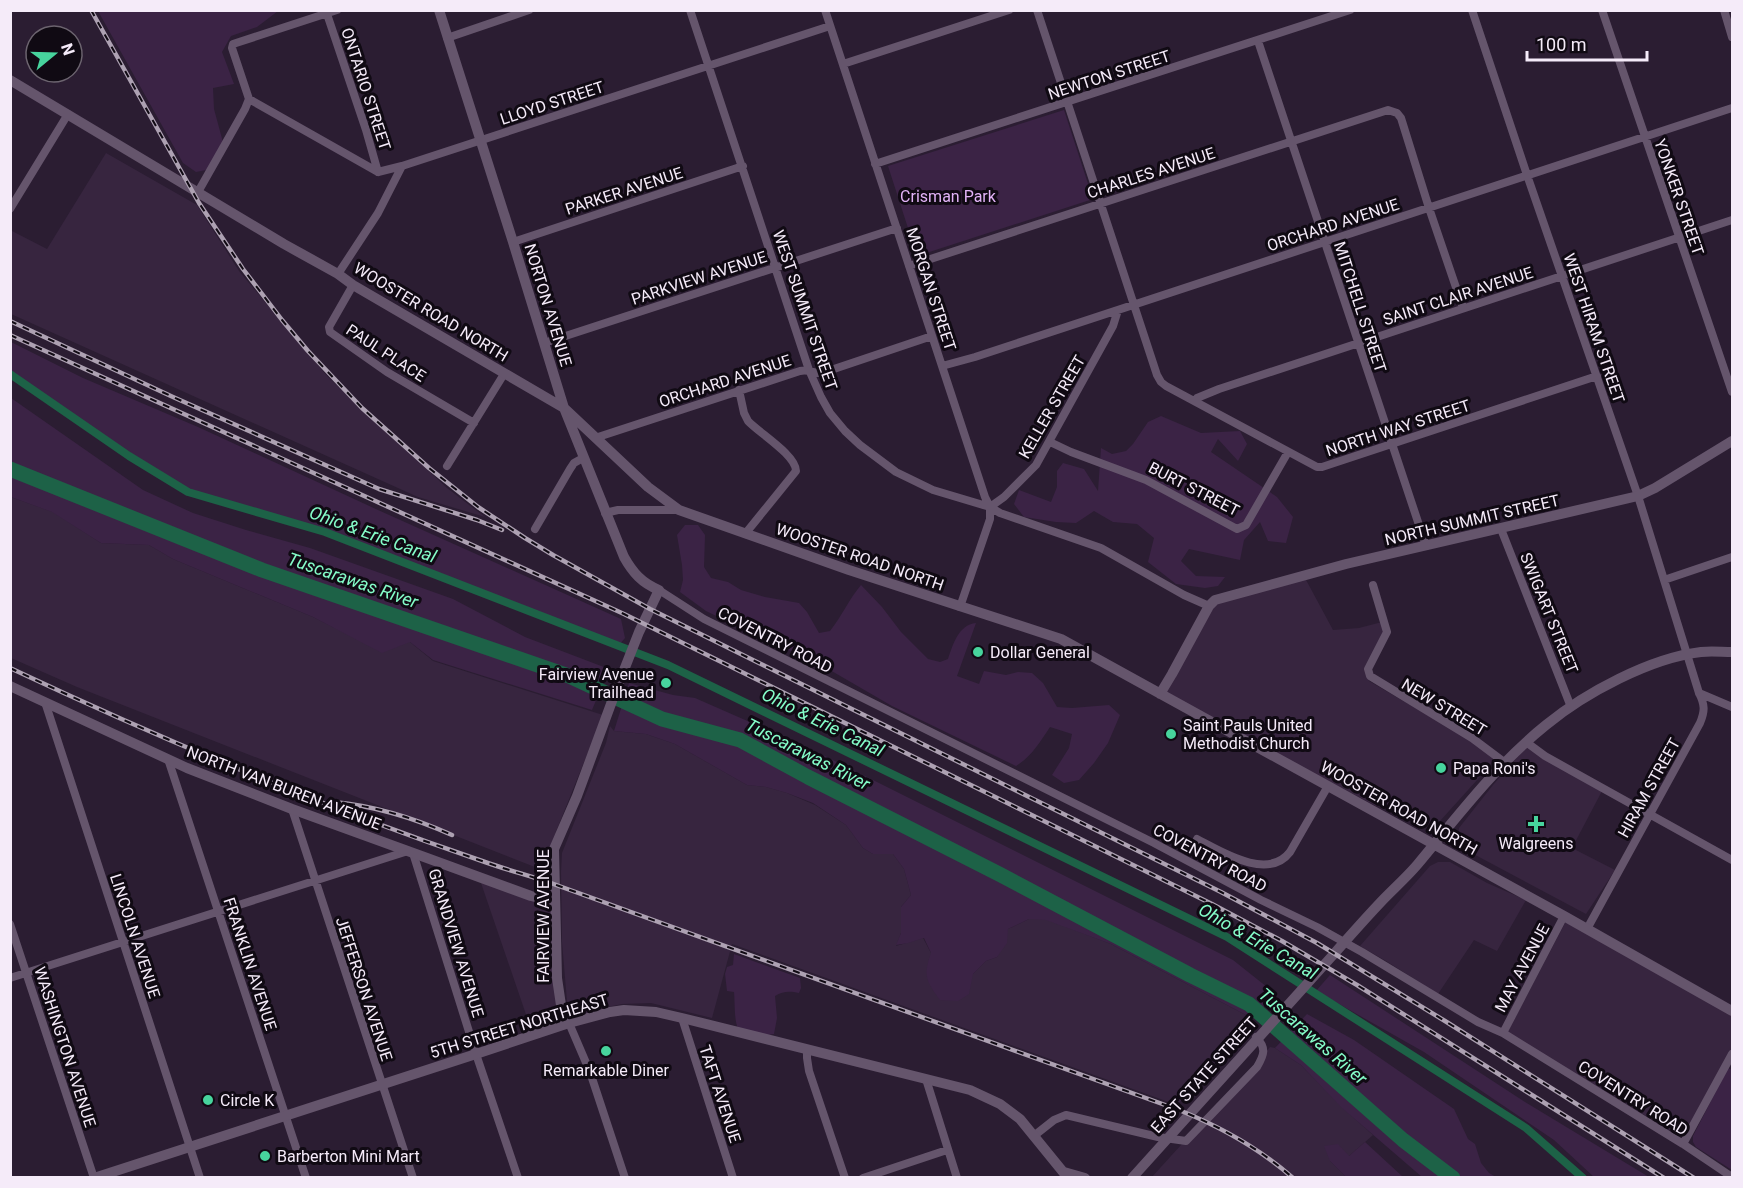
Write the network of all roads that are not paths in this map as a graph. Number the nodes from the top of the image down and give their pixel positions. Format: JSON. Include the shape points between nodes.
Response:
{"nodes":[{"id":1,"x":337,"y":10,"type":"edge"},
{"id":2,"x":439,"y":10,"type":"edge"},
{"id":3,"x":529,"y":10,"type":"edge"},
{"id":4,"x":690,"y":10,"type":"edge"},
{"id":5,"x":825,"y":10,"type":"edge"},
{"id":6,"x":1009,"y":10,"type":"edge"},
{"id":7,"x":1037,"y":10,"type":"edge"},
{"id":8,"x":1350,"y":10,"type":"edge"},
{"id":9,"x":1473,"y":10,"type":"edge"},
{"id":10,"x":1602,"y":10,"type":"edge"},
{"id":11,"x":1724,"y":10,"type":"edge"},
{"id":12,"x":327,"y":14,"type":"junction"},
{"id":13,"x":830,"y":26,"type":"junction"},
{"id":14,"x":1732,"y":37,"type":"edge"},
{"id":15,"x":447,"y":38,"type":"junction"},
{"id":16,"x":1258,"y":41,"type":"junction"},
{"id":17,"x":843,"y":64,"type":"junction"},
{"id":18,"x":708,"y":66,"type":"junction"},
{"id":19,"x":10,"y":80,"type":"edge"},
{"id":20,"x":249,"y":99,"type":"junction"},
{"id":21,"x":1067,"y":103,"type":"junction"},
{"id":22,"x":1732,"y":108,"type":"edge"},
{"id":23,"x":68,"y":114,"type":"junction"},
{"id":24,"x":1644,"y":138,"type":"junction"},
{"id":25,"x":481,"y":140,"type":"junction"},
{"id":26,"x":1291,"y":141,"type":"junction"},
{"id":27,"x":875,"y":164,"type":"junction"},
{"id":28,"x":402,"y":166,"type":"junction"},
{"id":29,"x":743,"y":166,"type":"junction"},
{"id":30,"x":378,"y":172,"type":"junction"},
{"id":31,"x":1527,"y":175,"type":"junction"},
{"id":32,"x":202,"y":192,"type":"junction"},
{"id":33,"x":1100,"y":204,"type":"junction"},
{"id":34,"x":1429,"y":208,"type":"junction"},
{"id":35,"x":10,"y":209,"type":"edge"},
{"id":36,"x":1732,"y":220,"type":"edge"},
{"id":37,"x":897,"y":228,"type":"junction"},
{"id":38,"x":1679,"y":237,"type":"junction"},
{"id":39,"x":513,"y":242,"type":"junction"},
{"id":40,"x":1325,"y":242,"type":"junction"},
{"id":41,"x":909,"y":266,"type":"junction"},
{"id":42,"x":774,"y":267,"type":"junction"},
{"id":43,"x":338,"y":274,"type":"junction"},
{"id":44,"x":1562,"y":276,"type":"junction"},
{"id":45,"x":353,"y":285,"type":"junction"},
{"id":46,"x":1134,"y":304,"type":"junction"},
{"id":47,"x":1463,"y":308,"type":"junction"},
{"id":48,"x":1118,"y":310,"type":"junction"},
{"id":49,"x":932,"y":336,"type":"junction"},
{"id":50,"x":544,"y":343,"type":"junction"},
{"id":51,"x":1358,"y":343,"type":"junction"},
{"id":52,"x":942,"y":366,"type":"junction"},
{"id":53,"x":809,"y":369,"type":"junction"},
{"id":54,"x":504,"y":374,"type":"junction"},
{"id":55,"x":1597,"y":376,"type":"junction"},
{"id":56,"x":739,"y":390,"type":"junction"},
{"id":57,"x":1732,"y":392,"type":"edge"},
{"id":58,"x":1194,"y":401,"type":"junction"},
{"id":59,"x":564,"y":408,"type":"junction"},
{"id":60,"x":474,"y":423,"type":"junction"},
{"id":61,"x":595,"y":438,"type":"junction"},
{"id":62,"x":1732,"y":441,"type":"edge"},
{"id":63,"x":1050,"y":442,"type":"junction"},
{"id":64,"x":1392,"y":444,"type":"junction"},
{"id":65,"x":1288,"y":452,"type":"junction"},
{"id":66,"x":583,"y":458,"type":"junction"},
{"id":67,"x":447,"y":466,"type":"dead end"},
{"id":68,"x":1638,"y":496,"type":"junction"},
{"id":69,"x":990,"y":507,"type":"junction"},
{"id":70,"x":679,"y":510,"type":"junction"},
{"id":71,"x":605,"y":513,"type":"junction"},
{"id":72,"x":535,"y":529,"type":"dead end"},
{"id":73,"x":1501,"y":529,"type":"junction"},
{"id":74,"x":745,"y":534,"type":"junction"},
{"id":75,"x":1426,"y":546,"type":"junction"},
{"id":76,"x":1732,"y":557,"type":"edge"},
{"id":77,"x":1664,"y":580,"type":"junction"},
{"id":78,"x":1372,"y":585,"type":"dead end"},
{"id":79,"x":659,"y":590,"type":"junction"},
{"id":80,"x":1209,"y":606,"type":"junction"},
{"id":81,"x":960,"y":607,"type":"junction"},
{"id":82,"x":1732,"y":652,"type":"edge"},
{"id":83,"x":1687,"y":655,"type":"junction"},
{"id":84,"x":10,"y":686,"type":"edge"},
{"id":85,"x":1699,"y":693,"type":"junction"},
{"id":86,"x":1160,"y":694,"type":"junction"},
{"id":87,"x":45,"y":702,"type":"junction"},
{"id":88,"x":1571,"y":707,"type":"junction"},
{"id":89,"x":1732,"y":707,"type":"edge"},
{"id":90,"x":1526,"y":742,"type":"junction"},
{"id":91,"x":168,"y":759,"type":"junction"},
{"id":92,"x":1504,"y":762,"type":"junction"},
{"id":93,"x":1328,"y":786,"type":"junction"},
{"id":94,"x":292,"y":809,"type":"junction"},
{"id":95,"x":1649,"y":813,"type":"junction"},
{"id":96,"x":1197,"y":839,"type":"dead end"},
{"id":97,"x":1433,"y":844,"type":"junction"},
{"id":98,"x":411,"y":852,"type":"junction"},
{"id":99,"x":1732,"y":860,"type":"edge"},
{"id":100,"x":315,"y":880,"type":"junction"},
{"id":101,"x":555,"y":902,"type":"junction"},
{"id":102,"x":219,"y":912,"type":"junction"},
{"id":103,"x":1564,"y":916,"type":"junction"},
{"id":104,"x":10,"y":924,"type":"edge"},
{"id":105,"x":1587,"y":929,"type":"junction"},
{"id":106,"x":123,"y":942,"type":"junction"},
{"id":107,"x":26,"y":972,"type":"junction"},
{"id":108,"x":10,"y":978,"type":"edge"},
{"id":109,"x":1732,"y":1011,"type":"edge"},
{"id":110,"x":682,"y":1018,"type":"junction"},
{"id":111,"x":569,"y":1023,"type":"junction"},
{"id":112,"x":1503,"y":1033,"type":"junction"},
{"id":113,"x":1255,"y":1035,"type":"dead end"},
{"id":114,"x":807,"y":1050,"type":"junction"},
{"id":115,"x":476,"y":1054,"type":"junction"},
{"id":116,"x":1732,"y":1054,"type":"edge"},
{"id":117,"x":926,"y":1079,"type":"junction"},
{"id":118,"x":381,"y":1084,"type":"junction"},
{"id":119,"x":285,"y":1116,"type":"junction"},
{"id":120,"x":1035,"y":1135,"type":"junction"},
{"id":121,"x":1683,"y":1144,"type":"junction"},
{"id":122,"x":190,"y":1147,"type":"junction"},
{"id":123,"x":947,"y":1150,"type":"junction"},
{"id":124,"x":1066,"y":1175,"type":"edge"},
{"id":125,"x":1134,"y":1175,"type":"edge"},
{"id":126,"x":94,"y":1177,"type":"edge"},
{"id":127,"x":1732,"y":1177,"type":"edge"},
{"id":128,"x":200,"y":1178,"type":"edge"},
{"id":129,"x":306,"y":1178,"type":"edge"},
{"id":130,"x":412,"y":1178,"type":"edge"},
{"id":131,"x":518,"y":1178,"type":"edge"},
{"id":132,"x":625,"y":1178,"type":"edge"},
{"id":133,"x":733,"y":1178,"type":"edge"},
{"id":134,"x":845,"y":1178,"type":"edge"},
{"id":135,"x":863,"y":1178,"type":"edge"},
{"id":136,"x":957,"y":1178,"type":"edge"},
{"id":137,"x":1085,"y":1178,"type":"edge"},
{"id":138,"x":1120,"y":1178,"type":"edge"}],
"edges":[{"from":1,"to":12,"type":"street"},
{"from":2,"to":15,"type":"main road","name":"NORTON AVENUE"},
{"from":3,"to":15,"type":"street"},
{"from":4,"to":18,"type":"street","name":"WEST SUMMIT STREET"},
{"from":5,"to":13,"type":"street","name":"MORGAN STREET"},
{"from":6,"to":17,"type":"street"},
{"from":7,"to":21,"type":"street","name":"NORTH WAY STREET"},
{"from":8,"to":16,"type":"street","name":"NEWTON STREET"},
{"from":9,"to":31,"type":"street","name":"WEST HIRAM STREET"},
{"from":10,"to":24,"type":"street","name":"YONKER STREET"},
{"from":11,"to":14,"type":"street"},
{"from":12,"to":20,"type":"street","via":[[233,44]]},
{"from":12,"to":30,"type":"street","name":"ONTARIO STREET"},
{"from":13,"to":17,"type":"street","name":"MORGAN STREET"},
{"from":13,"to":18,"type":"street","name":"LLOYD STREET"},
{"from":15,"to":25,"type":"main road","name":"NORTON AVENUE"},
{"from":16,"to":21,"type":"street","name":"NEWTON STREET"},
{"from":16,"to":26,"type":"street","name":"MITCHELL STREET"},
{"from":17,"to":27,"type":"street","name":"MORGAN STREET"},
{"from":18,"to":25,"type":"street","name":"LLOYD STREET"},
{"from":18,"to":29,"type":"street","name":"WEST SUMMIT STREET"},
{"from":19,"to":23,"type":"main road","name":"WOOSTER ROAD NORTH"},
{"from":20,"to":30,"type":"street"},
{"from":20,"to":32,"type":"street"},
{"from":21,"to":27,"type":"street","name":"NEWTON STREET"},
{"from":21,"to":33,"type":"street","name":"NORTH WAY STREET"},
{"from":22,"to":24,"type":"street","name":"ORCHARD AVENUE"},
{"from":23,"to":32,"type":"main road","name":"WOOSTER ROAD NORTH"},
{"from":23,"to":35,"type":"street"},
{"from":24,"to":31,"type":"street","name":"ORCHARD AVENUE"},
{"from":24,"to":38,"type":"street","name":"YONKER STREET"},
{"from":25,"to":28,"type":"street","name":"LLOYD STREET"},
{"from":25,"to":39,"type":"main road","name":"NORTON AVENUE"},
{"from":26,"to":33,"type":"street","name":"CHARLES AVENUE"},
{"from":26,"to":34,"type":"street","name":"CHARLES AVENUE","via":[[1392,111],[1399,116]]},
{"from":26,"to":40,"type":"street","name":"MITCHELL STREET"},
{"from":27,"to":37,"type":"street","name":"MORGAN STREET"},
{"from":28,"to":30,"type":"street","name":"LLOYD STREET"},
{"from":28,"to":43,"type":"street","via":[[378,213]]},
{"from":29,"to":39,"type":"street","name":"PARKER AVENUE"},
{"from":29,"to":42,"type":"street","name":"WEST SUMMIT STREET"},
{"from":31,"to":34,"type":"street","name":"ORCHARD AVENUE"},
{"from":31,"to":44,"type":"street","name":"WEST HIRAM STREET"},
{"from":32,"to":43,"type":"main road","name":"WOOSTER ROAD NORTH"},
{"from":33,"to":41,"type":"street","name":"CHARLES AVENUE"},
{"from":33,"to":46,"type":"street","name":"NORTH WAY STREET"},
{"from":34,"to":40,"type":"street","name":"ORCHARD AVENUE"},
{"from":34,"to":47,"type":"street"},
{"from":36,"to":38,"type":"street","name":"SAINT CLAIR AVENUE"},
{"from":37,"to":41,"type":"street","name":"MORGAN STREET"},
{"from":37,"to":42,"type":"street","name":"PARKVIEW AVENUE"},
{"from":38,"to":44,"type":"street","name":"SAINT CLAIR AVENUE"},
{"from":38,"to":57,"type":"street","name":"YONKER STREET"},
{"from":39,"to":50,"type":"main road","name":"NORTON AVENUE"},
{"from":40,"to":46,"type":"street","name":"ORCHARD AVENUE"},
{"from":40,"to":51,"type":"street","name":"MITCHELL STREET"},
{"from":41,"to":49,"type":"street","name":"MORGAN STREET"},
{"from":42,"to":50,"type":"street","name":"PARKVIEW AVENUE"},
{"from":42,"to":53,"type":"street","name":"WEST SUMMIT STREET"},
{"from":43,"to":45,"type":"main road","name":"WOOSTER ROAD NORTH"},
{"from":44,"to":47,"type":"street","name":"SAINT CLAIR AVENUE"},
{"from":44,"to":55,"type":"street","name":"WEST HIRAM STREET"},
{"from":45,"to":54,"type":"main road","name":"WOOSTER ROAD NORTH"},
{"from":45,"to":60,"type":"street","name":"PAUL PLACE","via":[[329,327],[330,332],[387,372]]},
{"from":46,"to":48,"type":"street","name":"ORCHARD AVENUE"},
{"from":46,"to":58,"type":"street","name":"NORTH WAY STREET","via":[[1161,382]]},
{"from":47,"to":51,"type":"street","name":"SAINT CLAIR AVENUE"},
{"from":48,"to":52,"type":"street","name":"ORCHARD AVENUE"},
{"from":48,"to":63,"type":"street","name":"KELLER STREET"},
{"from":49,"to":52,"type":"street","name":"MORGAN STREET"},
{"from":49,"to":53,"type":"street","name":"ORCHARD AVENUE","via":[[822,373]]},
{"from":50,"to":59,"type":"main road","name":"NORTON AVENUE"},
{"from":51,"to":58,"type":"street","name":"SAINT CLAIR AVENUE"},
{"from":51,"to":64,"type":"street","name":"MITCHELL STREET"},
{"from":52,"to":69,"type":"street","name":"MORGAN STREET"},
{"from":53,"to":56,"type":"street","name":"ORCHARD AVENUE"},
{"from":53,"to":69,"type":"street","name":"WEST SUMMIT STREET","via":[[830,412],[860,445],[896,472],[920,484]]},
{"from":54,"to":59,"type":"main road","name":"WOOSTER ROAD NORTH"},
{"from":54,"to":60,"type":"street"},
{"from":55,"to":64,"type":"street","name":"NORTH WAY STREET"},
{"from":55,"to":68,"type":"street","name":"WEST HIRAM STREET"},
{"from":56,"to":61,"type":"street","name":"ORCHARD AVENUE"},
{"from":56,"to":74,"type":"street","via":[[748,421],[790,457],[796,468]]},
{"from":58,"to":65,"type":"street","name":"NORTH WAY STREET"},
{"from":59,"to":61,"type":"main road","name":"WOOSTER ROAD NORTH"},
{"from":59,"to":66,"type":"main road","name":"NORTON AVENUE"},
{"from":60,"to":67,"type":"street"},
{"from":61,"to":70,"type":"main road","name":"WOOSTER ROAD NORTH"},
{"from":62,"to":68,"type":"main road","name":"NORTH SUMMIT STREET"},
{"from":63,"to":65,"type":"street","name":"BURT STREET","via":[[1146,480],[1237,529],[1246,525]]},
{"from":63,"to":69,"type":"street","name":"KELLER STREET","via":[[1036,465]]},
{"from":64,"to":65,"type":"street","name":"NORTH WAY STREET","via":[[1322,467]]},
{"from":64,"to":75,"type":"street","name":"MITCHELL STREET"},
{"from":66,"to":71,"type":"main road","name":"NORTON AVENUE"},
{"from":66,"to":72,"type":"street","via":[[570,469]]},
{"from":68,"to":73,"type":"main road","name":"NORTH SUMMIT STREET"},
{"from":68,"to":77,"type":"street","name":"WEST HIRAM STREET"},
{"from":69,"to":80,"type":"street","name":"WEST SUMMIT STREET","via":[[1101,548]]},
{"from":69,"to":81,"type":"street","via":[[990,519]]},
{"from":70,"to":71,"type":"street"},
{"from":70,"to":74,"type":"main road","name":"WOOSTER ROAD NORTH"},
{"from":71,"to":79,"type":"main road","name":"NORTON AVENUE","via":[[632,570],[639,579]]},
{"from":73,"to":75,"type":"main road","name":"NORTH SUMMIT STREET"},
{"from":73,"to":88,"type":"street","name":"SWIGART STREET"},
{"from":74,"to":81,"type":"main road","name":"WOOSTER ROAD NORTH"},
{"from":75,"to":80,"type":"main road","name":"NORTH SUMMIT STREET","via":[[1223,597]]},
{"from":76,"to":77,"type":"street"},
{"from":77,"to":83,"type":"street","name":"WEST HIRAM STREET"},
{"from":78,"to":92,"type":"street","name":"NEW STREET","via":[[1388,632],[1368,669],[1370,676]]},
{"from":79,"to":101,"type":"main road","name":"FAIRVIEW AVENUE","via":[[554,849]]},
{"from":79,"to":112,"type":"street","name":"COVENTRY ROAD","via":[[704,619],[1317,927]]},
{"from":80,"to":86,"type":"main road"},
{"from":81,"to":86,"type":"main road","name":"WOOSTER ROAD NORTH","via":[[1061,639]]},
{"from":82,"to":83,"type":"main road","name":"EAST STATE STREET"},
{"from":83,"to":85,"type":"street","name":"HIRAM STREET"},
{"from":83,"to":88,"type":"main road","name":"EAST STATE STREET","via":[[1642,668]]},
{"from":84,"to":87,"type":"main road","name":"NORTH VAN BUREN AVENUE"},
{"from":85,"to":89,"type":"street"},
{"from":85,"to":95,"type":"street","name":"HIRAM STREET","via":[[1705,712]]},
{"from":86,"to":93,"type":"main road","name":"WOOSTER ROAD NORTH"},
{"from":87,"to":91,"type":"main road","name":"NORTH VAN BUREN AVENUE"},
{"from":87,"to":106,"type":"street","name":"LINCOLN AVENUE"},
{"from":88,"to":90,"type":"main road","name":"EAST STATE STREET"},
{"from":90,"to":92,"type":"main road","name":"EAST STATE STREET"},
{"from":90,"to":95,"type":"street"},
{"from":91,"to":94,"type":"main road","name":"NORTH VAN BUREN AVENUE"},
{"from":91,"to":102,"type":"street","name":"FRANKLIN AVENUE"},
{"from":92,"to":97,"type":"main road","name":"EAST STATE STREET"},
{"from":93,"to":96,"type":"street","via":[[1282,860],[1259,864],[1241,860]]},
{"from":93,"to":97,"type":"main road","name":"WOOSTER ROAD NORTH"},
{"from":94,"to":98,"type":"main road","name":"NORTH VAN BUREN AVENUE"},
{"from":94,"to":100,"type":"street","name":"JEFFERSON AVENUE"},
{"from":95,"to":99,"type":"street"},
{"from":95,"to":105,"type":"street","name":"HIRAM STREET"},
{"from":97,"to":103,"type":"main road","name":"WOOSTER ROAD NORTH"},
{"from":97,"to":125,"type":"main road","name":"EAST STATE STREET"},
{"from":98,"to":100,"type":"street"},
{"from":98,"to":101,"type":"main road","name":"NORTH VAN BUREN AVENUE"},
{"from":98,"to":115,"type":"street","name":"GRANDVIEW AVENUE"},
{"from":100,"to":102,"type":"street"},
{"from":100,"to":118,"type":"street","name":"JEFFERSON AVENUE"},
{"from":101,"to":111,"type":"main road","name":"FAIRVIEW AVENUE","via":[[558,990],[562,1012]]},
{"from":102,"to":106,"type":"street"},
{"from":102,"to":119,"type":"street","name":"FRANKLIN AVENUE"},
{"from":103,"to":105,"type":"main road","name":"WOOSTER ROAD NORTH"},
{"from":103,"to":112,"type":"street","name":"MAY AVENUE"},
{"from":104,"to":107,"type":"street","name":"WASHINGTON AVENUE"},
{"from":105,"to":109,"type":"main road","name":"WOOSTER ROAD NORTH"},
{"from":106,"to":107,"type":"street"},
{"from":106,"to":122,"type":"street","name":"LINCOLN AVENUE"},
{"from":107,"to":108,"type":"street"},
{"from":107,"to":126,"type":"street","name":"WASHINGTON AVENUE"},
{"from":110,"to":111,"type":"main road","name":"5TH STREET NORTHEAST","via":[[624,1010]]},
{"from":110,"to":114,"type":"main road","name":"5TH STREET NORTHEAST"},
{"from":110,"to":133,"type":"street","name":"TAFT AVENUE"},
{"from":111,"to":115,"type":"main road","name":"5TH STREET NORTHEAST"},
{"from":111,"to":132,"type":"street","name":"FAIRVIEW AVENUE","via":[[590,1072]]},
{"from":112,"to":121,"type":"street","name":"COVENTRY ROAD"},
{"from":113,"to":120,"type":"street","via":[[1264,1048],[1257,1067],[1186,1141],[1066,1115]]},
{"from":114,"to":117,"type":"main road","name":"5TH STREET NORTHEAST"},
{"from":114,"to":134,"type":"street","via":[[809,1071]]},
{"from":115,"to":118,"type":"main road","name":"5TH STREET NORTHEAST"},
{"from":115,"to":131,"type":"street","name":"GRANDVIEW AVENUE"},
{"from":116,"to":121,"type":"street"},
{"from":117,"to":120,"type":"main road","name":"5TH STREET NORTHEAST","via":[[993,1100]]},
{"from":117,"to":123,"type":"street"},
{"from":118,"to":119,"type":"main road","name":"5TH STREET NORTHEAST"},
{"from":118,"to":130,"type":"street","name":"JEFFERSON AVENUE"},
{"from":119,"to":122,"type":"main road","name":"5TH STREET NORTHEAST"},
{"from":119,"to":129,"type":"street","name":"FRANKLIN AVENUE"},
{"from":120,"to":124,"type":"main road","name":"5TH STREET NORTHEAST"},
{"from":121,"to":127,"type":"street","name":"COVENTRY ROAD"},
{"from":122,"to":126,"type":"main road","name":"5TH STREET NORTHEAST"},
{"from":122,"to":128,"type":"street","name":"LINCOLN AVENUE"},
{"from":123,"to":135,"type":"street"},
{"from":123,"to":136,"type":"street"},
{"from":124,"to":137,"type":"main road"},
{"from":125,"to":138,"type":"main road"}]}
